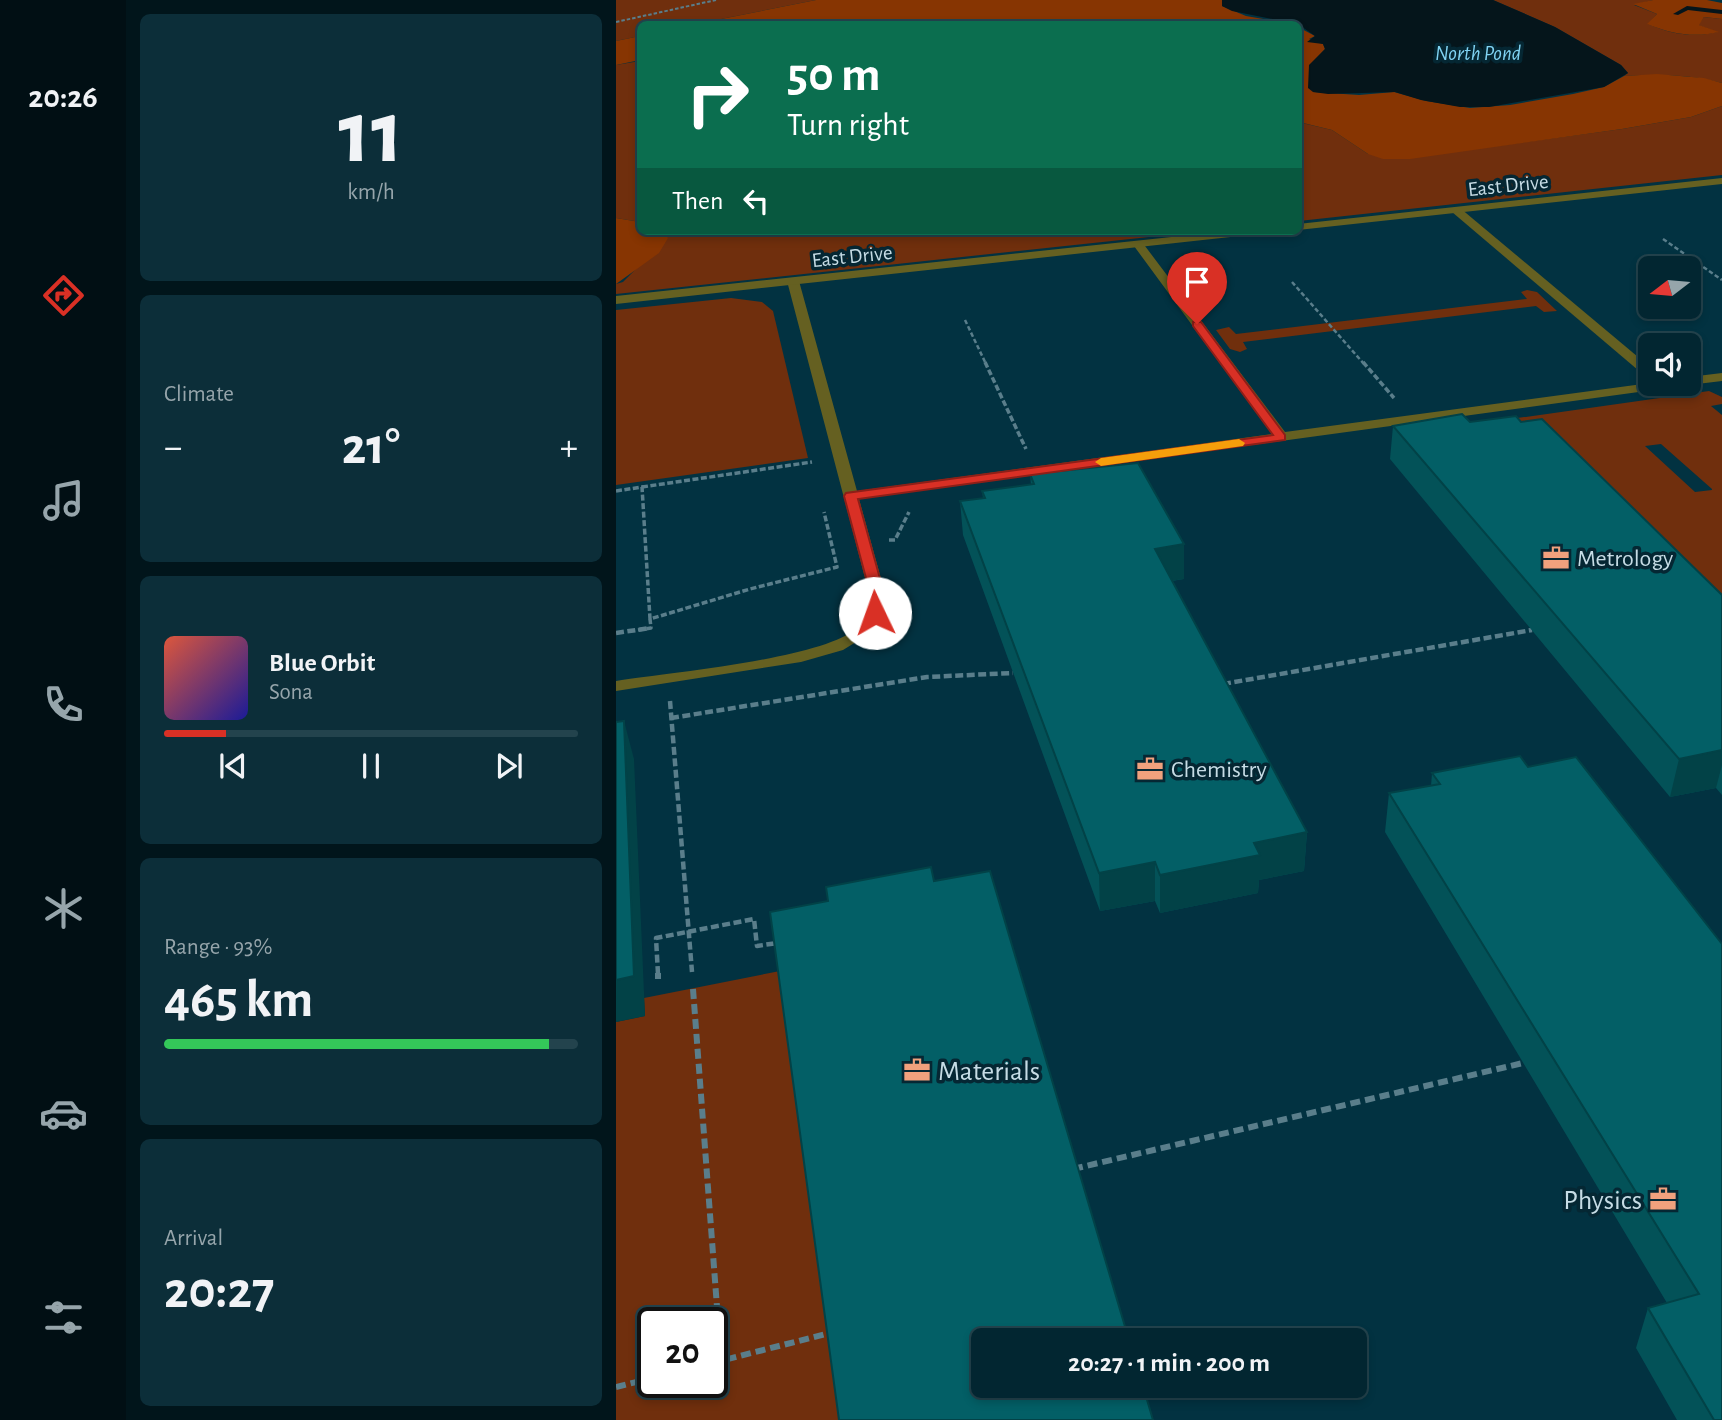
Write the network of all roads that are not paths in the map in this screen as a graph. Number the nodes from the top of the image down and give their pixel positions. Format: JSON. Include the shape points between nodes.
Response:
{"nodes":[{"id":1,"x":1722,"y":181,"type":"edge"},
{"id":2,"x":1456,"y":210,"type":"junction"},
{"id":3,"x":1302,"y":227,"type":"edge"},
{"id":4,"x":1221,"y":235,"type":"edge"},
{"id":5,"x":1138,"y":244,"type":"junction"},
{"id":6,"x":793,"y":281,"type":"junction"},
{"id":7,"x":616,"y":300,"type":"edge"},
{"id":8,"x":1638,"y":363,"type":"edge"},
{"id":9,"x":1722,"y":377,"type":"edge"},
{"id":10,"x":1701,"y":380,"type":"edge"},
{"id":11,"x":1638,"y":388,"type":"edge"},
{"id":12,"x":1281,"y":437,"type":"junction"},
{"id":13,"x":851,"y":496,"type":"junction"},
{"id":14,"x":616,"y":686,"type":"edge"}],
"edges":[{"from":1,"to":2,"type":"street","name":"East Drive"},
{"from":2,"to":3,"type":"street","name":"East Drive"},
{"from":2,"to":8,"type":"street"},
{"from":4,"to":5,"type":"street","name":"East Drive"},
{"from":5,"to":6,"type":"street","name":"East Drive"},
{"from":5,"to":12,"type":"street"},
{"from":6,"to":7,"type":"street","name":"East Drive"},
{"from":6,"to":13,"type":"street"},
{"from":9,"to":10,"type":"street"},
{"from":11,"to":12,"type":"street"},
{"from":12,"to":13,"type":"street"},
{"from":13,"to":14,"type":"street","via":[[877,593],[875,613],[863,631],[837,646],[801,657]]}]}
